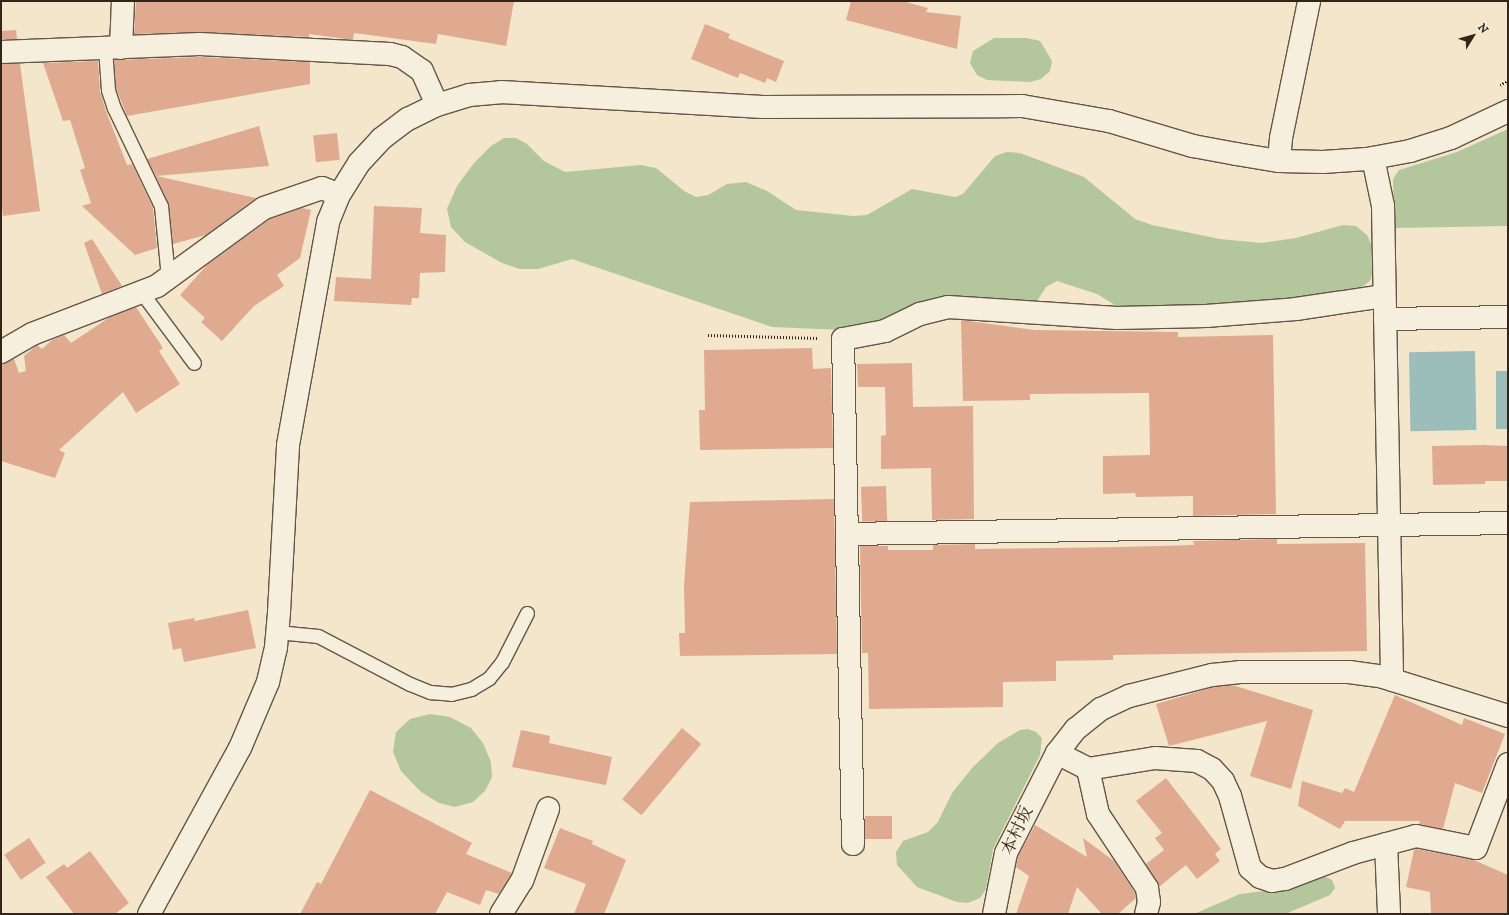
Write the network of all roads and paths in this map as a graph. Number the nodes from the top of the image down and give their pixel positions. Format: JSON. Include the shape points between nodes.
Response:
{"nodes":[{"id":1,"x":123,"y":1,"type":"edge"},
{"id":2,"x":1309,"y":1,"type":"edge"},
{"id":3,"x":113,"y":48,"type":"junction"},
{"id":4,"x":1,"y":52,"type":"edge"},
{"id":5,"x":437,"y":105,"type":"junction"},
{"id":6,"x":1508,"y":111,"type":"edge"},
{"id":7,"x":1373,"y":158,"type":"junction"},
{"id":8,"x":1279,"y":161,"type":"junction"},
{"id":9,"x":339,"y":194,"type":"junction"},
{"id":10,"x":168,"y":278,"type":"junction"},
{"id":11,"x":142,"y":293,"type":"junction"},
{"id":12,"x":1384,"y":296,"type":"junction"},
{"id":13,"x":1508,"y":317,"type":"edge"},
{"id":14,"x":1385,"y":319,"type":"junction"},
{"id":15,"x":708,"y":336,"type":"dead end"},
{"id":16,"x":843,"y":339,"type":"junction"},
{"id":17,"x":1,"y":352,"type":"edge"},
{"id":18,"x":194,"y":363,"type":"dead end"},
{"id":19,"x":1508,"y":523,"type":"edge"},
{"id":20,"x":1389,"y":525,"type":"junction"},
{"id":21,"x":847,"y":534,"type":"junction"},
{"id":22,"x":528,"y":613,"type":"dead end"},
{"id":23,"x":277,"y":632,"type":"junction"},
{"id":24,"x":1392,"y":680,"type":"junction"},
{"id":25,"x":1508,"y":716,"type":"edge"},
{"id":26,"x":1057,"y":753,"type":"junction"},
{"id":27,"x":1508,"y":764,"type":"edge"},
{"id":28,"x":1088,"y":769,"type":"junction"},
{"id":29,"x":548,"y":809,"type":"dead end"},
{"id":30,"x":853,"y":844,"type":"dead end"},
{"id":31,"x":1386,"y":844,"type":"junction"},
{"id":32,"x":149,"y":914,"type":"edge"},
{"id":33,"x":501,"y":914,"type":"edge"},
{"id":34,"x":994,"y":914,"type":"edge"},
{"id":35,"x":1146,"y":914,"type":"edge"},
{"id":36,"x":1389,"y":914,"type":"edge"}],
"edges":[{"from":1,"to":3,"type":"street"},
{"from":2,"to":8,"type":"street","via":[[1281,138]]},
{"from":3,"to":4,"type":"street","via":[[49,48]]},
{"from":3,"to":5,"type":"street","via":[[206,44],[390,54],[402,57],[422,71]]},
{"from":3,"to":10,"type":"lane","via":[[108,90],[114,108],[161,206]]},
{"from":5,"to":8,"type":"street","via":[[469,95],[501,92],[763,107],[1022,106],[1109,121],[1193,146]]},
{"from":5,"to":9,"type":"street","via":[[408,119],[381,139],[359,163]]},
{"from":6,"to":7,"type":"street","via":[[1451,138]]},
{"from":7,"to":8,"type":"street","via":[[1323,162]]},
{"from":7,"to":12,"type":"street","via":[[1383,206]]},
{"from":9,"to":10,"type":"street","via":[[322,188],[264,208]]},
{"from":9,"to":23,"type":"street","via":[[328,222],[321,254],[288,445]]},
{"from":10,"to":11,"type":"street"},
{"from":11,"to":17,"type":"street","via":[[32,334]]},
{"from":11,"to":18,"type":"lane"},
{"from":12,"to":14,"type":"street"},
{"from":12,"to":16,"type":"street","via":[[1296,309],[1199,316],[1116,318],[948,307],[920,314],[885,331]]},
{"from":13,"to":14,"type":"street"},
{"from":14,"to":20,"type":"street"},
{"from":15,"to":16,"type":"path"},
{"from":16,"to":21,"type":"street"},
{"from":19,"to":20,"type":"street"},
{"from":20,"to":21,"type":"street"},
{"from":20,"to":24,"type":"street"},
{"from":21,"to":30,"type":"street"},
{"from":22,"to":23,"type":"lane","via":[[502,662],[489,678],[471,689],[451,694],[430,692],[410,684],[318,636]]},
{"from":23,"to":32,"type":"street","via":[[268,682],[256,716]]},
{"from":24,"to":25,"type":"street","name":"本村坂"},
{"from":24,"to":26,"type":"street","name":"本村坂","via":[[1366,673],[1240,672],[1184,680],[1129,696],[1101,709],[1076,728]]},
{"from":26,"to":28,"type":"street"},
{"from":26,"to":34,"type":"street","name":"本村坂","via":[[1006,853]]},
{"from":27,"to":31,"type":"street","via":[[1476,848],[1416,836]]},
{"from":28,"to":31,"type":"street","via":[[1155,758],[1197,761],[1212,768],[1223,781],[1230,796],[1250,868],[1260,877],[1272,881],[1285,879],[1353,853]]},
{"from":28,"to":35,"type":"street","via":[[1098,814],[1147,888],[1149,902]]},
{"from":29,"to":33,"type":"street","via":[[520,885]]},
{"from":31,"to":36,"type":"street"}]}
